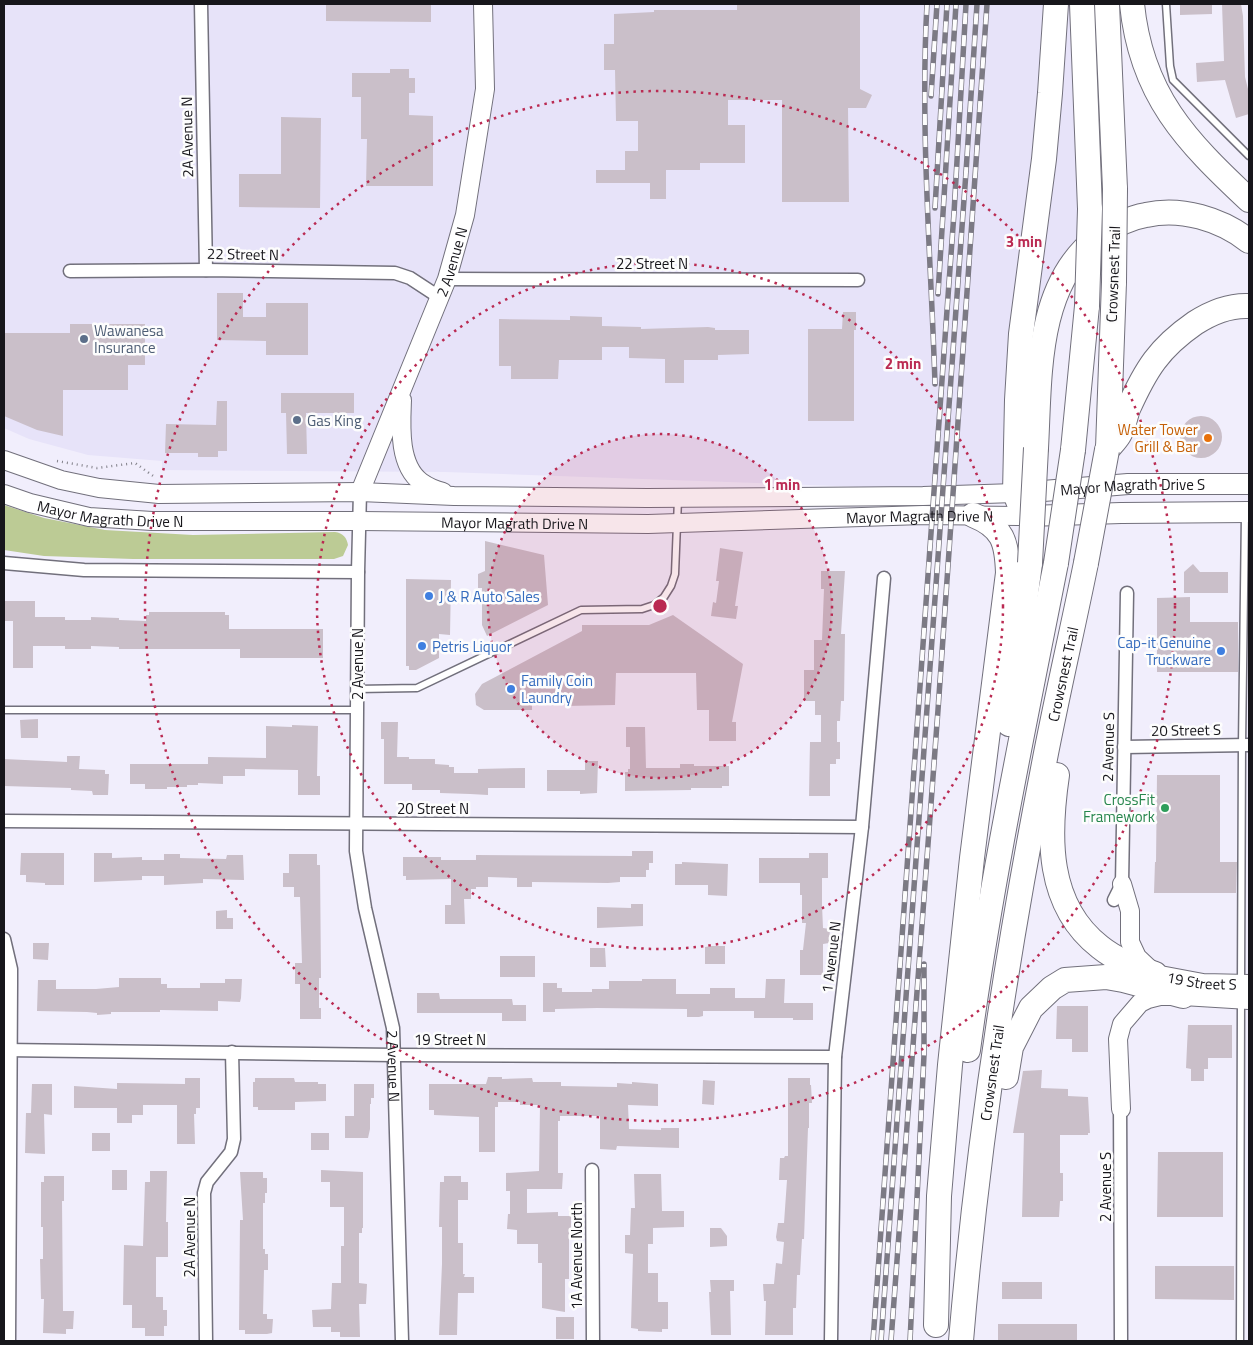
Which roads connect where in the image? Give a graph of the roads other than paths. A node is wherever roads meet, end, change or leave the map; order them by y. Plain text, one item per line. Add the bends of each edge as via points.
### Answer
1 (201, 4) edge
2 (483, 4) edge
3 (1056, 4) edge
4 (1082, 4) edge
5 (1107, 4) edge
6 (1132, 4) edge
7 (1166, 4) edge
8 (1249, 156) edge
9 (1249, 200) edge
10 (1249, 241) edge
11 (206, 270) junction
12 (70, 271) dead end
13 (447, 278) junction
14 (858, 280) dead end
15 (439, 297) junction
16 (1249, 306) edge
17 (403, 387) junction
18 (1108, 450) junction
19 (4, 460) edge
20 (1249, 484) edge
21 (360, 492) junction
22 (4, 494) edge
23 (1015, 494) junction
24 (454, 496) junction
25 (678, 497) junction
26 (1247, 512) edge
27 (973, 515) junction
28 (1028, 516) junction
29 (360, 521) junction
30 (677, 523) junction
31 (4, 563) edge
32 (358, 572) junction
33 (1084, 573) junction
34 (884, 578) dead end
35 (1127, 593) dead end
36 (357, 689) junction
37 (4, 710) edge
38 (357, 710) junction
39 (1246, 745) edge
40 (1124, 747) junction
41 (4, 822) edge
42 (355, 824) junction
43 (862, 827) junction
44 (1122, 884) junction
45 (1114, 900) dead end
46 (4, 939) edge
47 (1155, 974) junction
48 (976, 988) junction
49 (1245, 992) edge
50 (1183, 996) junction
51 (1110, 1033) dead end
52 (7, 1050) edge
53 (232, 1052) junction
54 (394, 1055) junction
55 (836, 1057) junction
56 (1121, 1109) junction
57 (7, 1162) edge
58 (592, 1170) dead end
59 (936, 1333) edge
60 (962, 1337) edge
61 (9, 1341) edge
62 (206, 1341) edge
63 (402, 1341) edge
64 (593, 1341) edge
65 (831, 1341) edge
66 (1121, 1341) edge
67 (1240, 1341) edge

1 - 11 street, 2A Avenue N
2 - 13 main road, 2 Avenue N via 485,89 465,215
3 - 23 highway via 1045,150 1021,334
4 - 48 highway, Crowsnest Trail, bridge via 1090,209 1087,306 1073,450 1056,563
5 - 18 highway, Crowsnest Trail, bridge via 1115,189
6 - 9 highway via 1144,62 1156,92 1190,142
7 - 8 lane via 1173,80
10 - 48 highway, bridge via 1238,232 1186,213 1160,212 1132,217 1087,246 1073,262 1050,311 1040,371 1030,562 993,834
11 - 12 street, 22 Street N
11 - 15 street, 22 Street N via 395,273 410,278
13 - 14 street, 22 Street N
13 - 15 main road, 2 Avenue N
15 - 17 main road, 2 Avenue N
16 - 18 highway via 1220,309 1202,318 1164,348 1150,367 1127,412 1120,434
17 - 21 main road, 2 Avenue N
17 - 24 main road via 401,424 405,458 420,482
18 - 33 highway, Crowsnest Trail, bridge
19 - 21 main road, Mayor Magrath Drive N via 62,480 99,488 151,493
20 - 23 main road, Mayor Magrath Drive S via 1128,484
21 - 24 main road, Mayor Magrath Drive N
21 - 29 street, 2 Avenue N
22 - 29 main road, Mayor Magrath Drive N via 60,511 121,520
23 - 25 main road, Mayor Magrath Drive N
23 - 28 highway
24 - 25 main road, Mayor Magrath Drive N
25 - 30 lane
26 - 28 main road, Mayor Magrath Drive S
26 - 39 lane
27 - 28 main road, Mayor Magrath Drive N
27 - 30 main road, Mayor Magrath Drive N
27 - 59 highway via 991,524 999,533 1006,549 1008,573 950,1065 939,1196
29 - 30 main road, Mayor Magrath Drive N
29 - 32 street, 2 Avenue N
30 - 36 lane via 675,574 664,597 654,605 642,609 581,610 416,688
31 - 32 street via 93,570
32 - 36 street, 2 Avenue N
33 - 47 highway via 1052,811 1056,874 1066,906 1088,937 1115,956
33 - 60 highway, Crowsnest Trail via 1012,935 977,1193
34 - 43 street, 1 Avenue N
35 - 40 street, 2 Avenue S
36 - 38 street, 2 Avenue N
37 - 38 lane
38 - 42 street, 2 Avenue N
39 - 40 street, 20 Street S
39 - 49 lane
40 - 44 street, 2 Avenue S
41 - 42 street, 20 Street N
42 - 43 street, 20 Street N
42 - 54 street, 2 Avenue N via 361,885 393,1028
43 - 55 street, 1 Avenue N
44 - 45 street, 2 Avenue S
44 - 47 main road via 1130,912 1130,942 1137,957
46 - 52 street via 11,969
47 - 49 main road, 19 Street S
48 - 59 highway, Crowsnest Trail
49 - 50 main road, 19 Street S
49 - 67 lane
50 - 56 main road, 19 Street S via 1148,999 1140,1003 1122,1024 1118,1038
50 - 60 highway via 1106,977 1080,978 1066,980 1052,988 1031,1008 1011,1047
51 - 56 street, 2 Avenue S
52 - 53 street, 19 Street N
52 - 57 street
53 - 54 street, 19 Street N
53 - 62 street, 2A Avenue N via 234,1138 231,1152 207,1182 204,1192
54 - 55 street, 19 Street N
54 - 63 street, 2 Avenue N
55 - 65 street, 1 Avenue N
56 - 66 street, 2 Avenue S
57 - 61 street
58 - 64 street, 1A Avenue North

